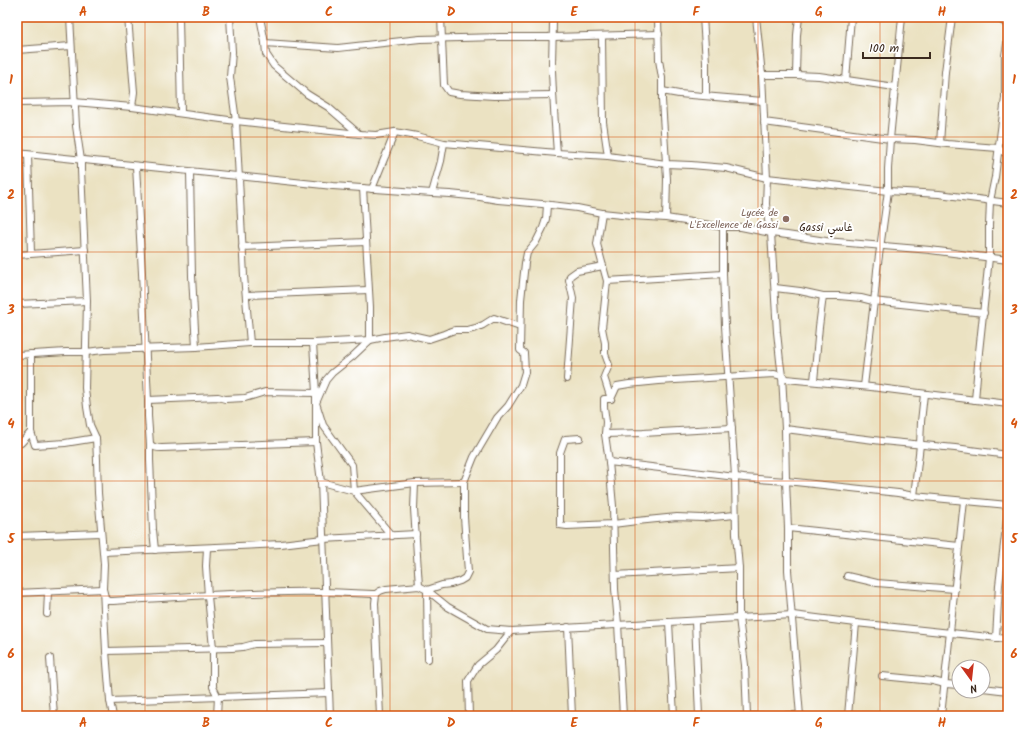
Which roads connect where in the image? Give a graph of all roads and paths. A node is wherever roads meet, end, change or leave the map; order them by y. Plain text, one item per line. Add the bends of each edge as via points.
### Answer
1 (70, 17) edge
2 (128, 17) edge
3 (179, 17) edge
4 (230, 17) edge
5 (260, 17) edge
6 (441, 17) edge
7 (553, 17) edge
8 (658, 17) edge
9 (703, 17) edge
10 (756, 17) edge
11 (799, 17) edge
12 (851, 17) edge
13 (902, 17) edge
14 (952, 17) edge
15 (997, 17) edge
16 (1008, 25) edge
17 (659, 34) junction
18 (602, 36) junction
19 (553, 37) junction
20 (1008, 37) edge
21 (442, 39) junction
22 (264, 43) junction
23 (71, 46) junction
24 (17, 50) edge
25 (762, 75) junction
26 (796, 75) junction
27 (1006, 78) edge
28 (846, 80) junction
29 (895, 87) junction
30 (662, 91) junction
31 (553, 95) junction
32 (706, 96) junction
33 (763, 101) junction
34 (17, 102) edge
35 (74, 102) junction
36 (132, 107) junction
37 (181, 113) junction
38 (236, 121) junction
39 (764, 122) junction
40 (394, 132) junction
41 (359, 134) junction
42 (890, 139) junction
43 (444, 143) junction
44 (940, 143) junction
45 (998, 148) junction
46 (17, 153) edge
47 (28, 154) junction
48 (557, 154) junction
49 (608, 156) junction
50 (1008, 156) edge
51 (81, 160) junction
52 (666, 164) junction
53 (136, 166) junction
54 (190, 172) junction
55 (239, 177) junction
56 (767, 178) junction
57 (363, 188) junction
58 (372, 189) junction
59 (888, 191) junction
60 (432, 193) junction
61 (990, 201) junction
62 (1008, 203) edge
63 (547, 205) junction
64 (602, 213) junction
65 (666, 218) junction
66 (723, 227) junction
67 (771, 233) junction
68 (366, 242) junction
69 (880, 246) junction
70 (242, 247) junction
71 (84, 250) junction
72 (32, 253) junction
73 (17, 255) edge
74 (989, 258) junction
75 (1008, 260) edge
76 (603, 266) junction
77 (723, 274) junction
78 (607, 281) junction
79 (775, 288) junction
80 (368, 290) junction
81 (246, 295) junction
82 (823, 296) junction
83 (87, 301) junction
84 (873, 301) junction
85 (17, 304) edge
86 (984, 313) junction
87 (520, 327) junction
88 (370, 340) junction
89 (250, 343) junction
90 (314, 343) junction
91 (196, 347) junction
92 (145, 349) junction
93 (86, 352) junction
94 (31, 354) junction
95 (17, 355) edge
96 (782, 376) junction
97 (729, 377) junction
98 (567, 379) dead end
99 (814, 381) junction
100 (864, 386) junction
101 (316, 393) junction
102 (924, 394) junction
103 (611, 399) junction
104 (148, 400) junction
105 (975, 400) junction
106 (316, 403) junction
107 (1008, 404) edge
108 (732, 428) junction
109 (785, 429) junction
110 (32, 432) junction
111 (605, 434) junction
112 (96, 438) junction
113 (580, 438) dead end
114 (316, 442) junction
115 (17, 444) edge
116 (150, 444) junction
117 (920, 445) junction
118 (1008, 455) edge
119 (609, 462) junction
120 (735, 476) junction
121 (786, 481) junction
122 (320, 482) junction
123 (464, 482) junction
124 (415, 483) junction
125 (354, 491) junction
126 (914, 496) junction
127 (964, 501) junction
128 (1008, 505) edge
129 (1008, 511) edge
130 (735, 515) junction
131 (613, 524) junction
132 (788, 528) junction
133 (101, 533) junction
134 (416, 534) junction
135 (17, 536) edge
136 (392, 536) junction
137 (323, 539) junction
138 (959, 546) junction
139 (207, 548) junction
140 (155, 550) junction
141 (103, 552) junction
142 (739, 568) junction
143 (615, 575) junction
144 (847, 576) dead end
145 (419, 586) junction
146 (103, 589) junction
147 (955, 589) junction
148 (427, 590) junction
149 (48, 592) junction
150 (325, 592) junction
151 (17, 593) edge
152 (376, 594) junction
153 (208, 596) junction
154 (47, 614) dead end
155 (793, 615) junction
156 (739, 618) junction
157 (695, 621) junction
158 (669, 622) junction
159 (856, 623) junction
160 (618, 624) junction
161 (568, 627) junction
162 (511, 631) junction
163 (950, 633) junction
164 (996, 638) junction
165 (1008, 639) edge
166 (327, 643) junction
167 (213, 648) junction
168 (106, 651) junction
169 (50, 658) dead end
170 (428, 659) dead end
171 (882, 676) dead end
172 (945, 684) junction
173 (951, 684) edge
174 (991, 689) edge
175 (1008, 690) edge
176 (329, 693) junction
177 (218, 697) junction
178 (110, 701) junction
179 (800, 715) edge
180 (54, 716) edge
181 (113, 716) edge
182 (217, 716) edge
183 (330, 716) edge
184 (380, 716) edge
185 (469, 716) edge
186 (572, 716) edge
187 (624, 716) edge
188 (674, 716) edge
189 (699, 716) edge
190 (747, 716) edge
191 (752, 716) edge
192 (848, 716) edge
193 (942, 716) edge

1 - 23 street
2 - 36 street via 134,92
3 - 37 street
4 - 38 street via 230,77
5 - 22 street
6 - 21 street
7 - 19 street
8 - 17 street
9 - 32 street
10 - 25 street
11 - 26 street
12 - 28 street
13 - 29 street
14 - 44 street
15 - 16 street
17 - 18 street
17 - 30 street
18 - 19 street
18 - 49 street via 603,122
19 - 21 street
19 - 31 street
20 - 27 street
21 - 22 street via 338,48
21 - 31 street via 444,85 450,92 494,96
22 - 41 street via 266,54 274,66
23 - 24 street
23 - 35 street
25 - 26 street
25 - 33 street
26 - 28 street
27 - 45 street
28 - 29 street
29 - 42 street
30 - 32 street
30 - 52 street
31 - 48 street
32 - 33 street
33 - 39 street
34 - 35 street
35 - 36 street
35 - 51 street
36 - 37 street
37 - 38 street
38 - 41 street
38 - 55 street
39 - 42 street
39 - 56 street
40 - 41 street
40 - 43 street
40 - 58 street
42 - 44 street
42 - 59 street
43 - 48 street
43 - 60 street
44 - 45 street
45 - 50 street
45 - 61 street
46 - 47 street
47 - 51 street
47 - 72 street
48 - 49 street
49 - 52 street
51 - 53 street
51 - 71 street
52 - 56 street via 726,168
52 - 65 street
53 - 54 street
53 - 92 street
54 - 55 street
54 - 91 street
55 - 57 street
55 - 70 street
56 - 59 street
56 - 67 street via 766,204
57 - 58 street
57 - 68 street
58 - 60 street
59 - 61 street
59 - 69 street
60 - 63 street
61 - 62 street
61 - 74 street
63 - 64 street
63 - 87 street via 543,228 524,262
64 - 65 street
64 - 76 street via 597,244
65 - 66 street
66 - 67 street via 741,227
66 - 77 street
67 - 69 street
67 - 79 street
68 - 70 street
68 - 80 street
69 - 74 street
69 - 84 street
70 - 81 street
71 - 72 street
71 - 83 street
72 - 73 street
74 - 75 street
74 - 86 street
76 - 78 street
76 - 98 street via 577,271 570,276 573,298
77 - 78 street
77 - 97 street
78 - 103 street via 602,328 609,365 604,377
79 - 82 street
79 - 96 street
80 - 81 street
80 - 88 street
81 - 89 street
82 - 84 street
82 - 99 street
83 - 85 street
83 - 93 street
84 - 86 street
84 - 100 street
86 - 105 street
87 - 88 street via 494,318 476,328 455,330 429,339 407,334
87 - 123 street via 520,350 524,352 525,364 521,385 497,418 474,457
88 - 90 street
88 - 106 street via 332,372
89 - 90 street
89 - 91 street
90 - 101 street
91 - 92 street
92 - 93 street
92 - 104 street
93 - 94 street
93 - 112 street via 87,407 90,425
94 - 95 street
94 - 110 street
96 - 97 street via 774,374
96 - 99 street via 786,379
96 - 109 street
97 - 103 street via 617,386
97 - 108 street
99 - 100 street
100 - 102 street
101 - 104 street via 266,392 235,399 218,397
101 - 106 street
102 - 105 street
102 - 117 street
103 - 111 street via 604,400
104 - 116 street
105 - 107 street
106 - 114 street
106 - 125 street via 323,425 352,465
108 - 111 street
108 - 120 street
109 - 117 street
109 - 121 street
110 - 112 street via 35,445
110 - 115 street via 22,443
111 - 119 street
112 - 133 street
113 - 131 street via 565,439 560,453 560,525
114 - 116 street via 162,448
114 - 122 street
116 - 140 street
117 - 118 street
117 - 126 street
119 - 120 street
119 - 131 street
120 - 121 street
120 - 130 street
121 - 126 street
121 - 132 street
122 - 125 street
122 - 137 street
123 - 124 street
123 - 148 street via 468,572 460,581
124 - 125 street
124 - 134 street
125 - 136 street
126 - 127 street
127 - 128 street
127 - 138 street
129 - 164 street via 999,584
130 - 131 street
130 - 142 street
131 - 143 street
132 - 138 street
132 - 155 street via 788,570
133 - 135 street
133 - 141 street
134 - 136 street
134 - 145 street
136 - 137 street
137 - 139 street
137 - 150 street
138 - 147 street
139 - 140 street
139 - 153 street
140 - 141 street
141 - 146 street
142 - 143 street
142 - 156 street
143 - 160 street
144 - 147 street via 877,583
145 - 148 street
145 - 152 street via 386,589
146 - 149 street
146 - 153 street via 107,601
146 - 168 street
147 - 163 street
148 - 162 street via 448,607 487,629
148 - 170 street
149 - 151 street
149 - 154 street
150 - 152 street
150 - 153 street via 289,591
150 - 166 street
152 - 184 street
153 - 167 street
155 - 156 street
155 - 159 street
155 - 179 street
156 - 157 street
156 - 190 street via 745,666
157 - 158 street
157 - 189 street
158 - 160 street
158 - 188 street
159 - 163 street
159 - 192 street
160 - 161 street
160 - 187 street
161 - 162 street
161 - 186 street
162 - 185 street via 496,650 478,665 468,681
163 - 164 street
163 - 172 street
164 - 165 street
166 - 167 street via 254,644
166 - 176 street
167 - 168 street
167 - 177 street via 213,687
168 - 178 street
169 - 180 street
171 - 172 street
172 - 173 street
172 - 193 street
174 - 175 street
176 - 177 street
176 - 183 street
177 - 178 street
177 - 182 street
178 - 181 street
179 - 191 street

